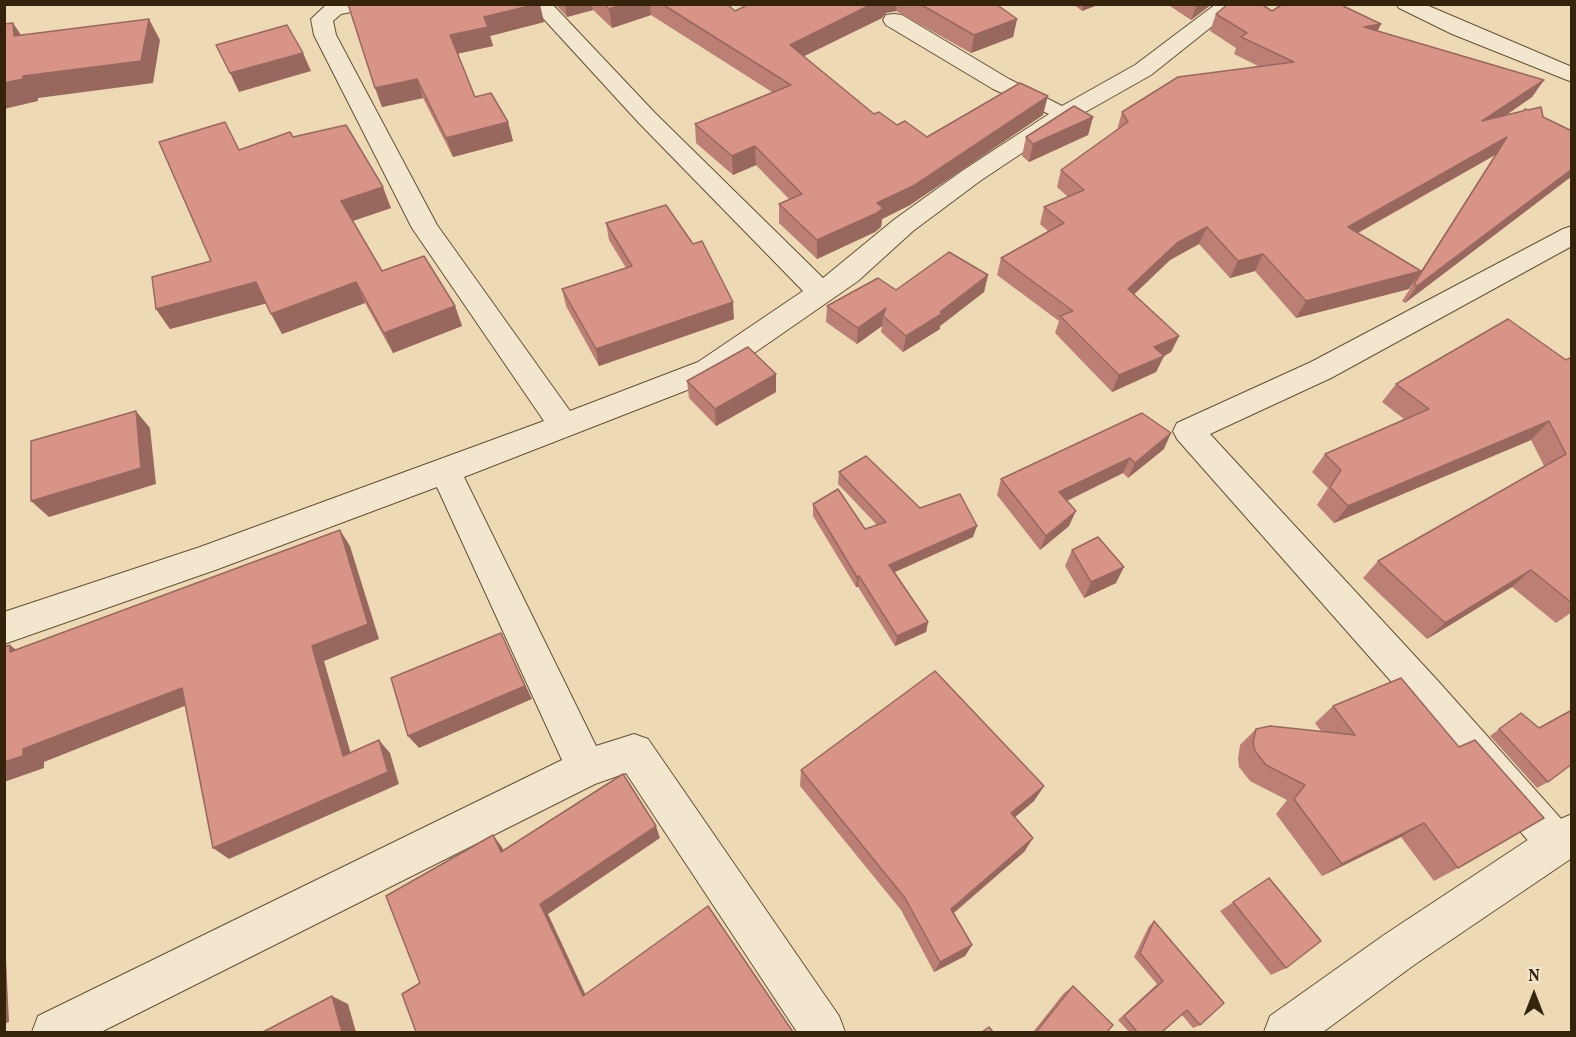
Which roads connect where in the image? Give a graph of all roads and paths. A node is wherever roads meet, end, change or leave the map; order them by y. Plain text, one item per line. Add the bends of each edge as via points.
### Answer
1 (364, 4) edge
2 (540, 4) edge
3 (1230, 4) edge
4 (1406, 4) edge
5 (894, 20) dead end
6 (1572, 75) edge
7 (1065, 114) junction
8 (1572, 236) edge
9 (821, 293) junction
10 (564, 426) junction
11 (445, 471) junction
12 (4, 628) edge
13 (585, 768) junction
14 (1564, 839) edge
15 (54, 1032) edge
16 (823, 1032) edge
17 (1286, 1032) edge

1 - 10 street via 334,9 322,19 325,35 425,228
2 - 9 street
3 - 7 street via 1143,70
4 - 6 street
5 - 7 street via 1001,84
7 - 9 street via 923,211
8 - 14 street via 1322,370 1188,431 1425,693
9 - 10 street via 708,370
10 - 11 street
11 - 12 street
11 - 13 street
13 - 15 street
13 - 16 street via 633,752
14 - 17 street

